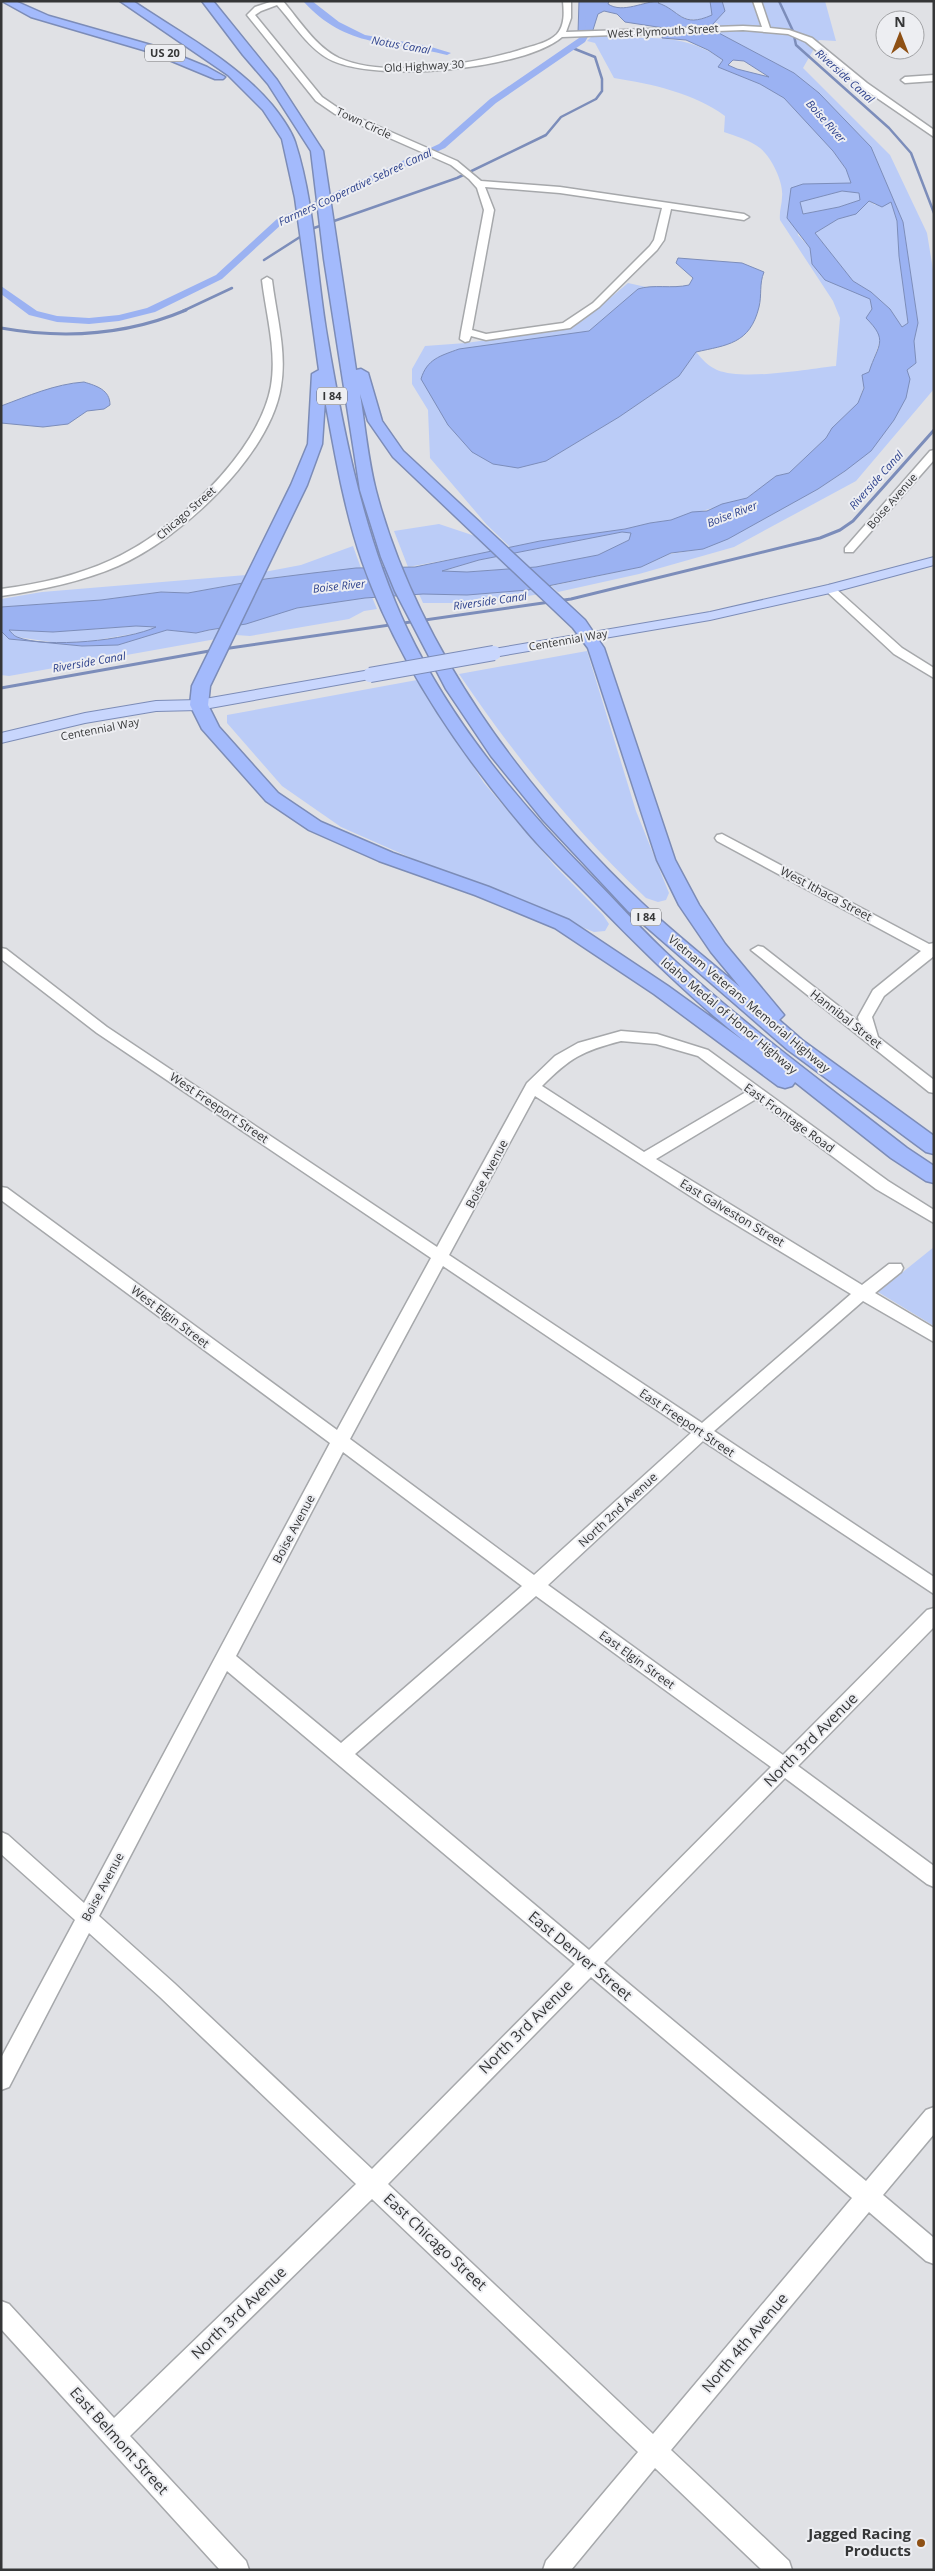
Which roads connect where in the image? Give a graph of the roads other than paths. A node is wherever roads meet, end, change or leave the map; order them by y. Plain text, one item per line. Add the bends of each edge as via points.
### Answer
1 (7, 1) edge
2 (125, 1) edge
3 (207, 1) edge
4 (567, 1) edge
5 (757, 1) edge
6 (279, 2) edge
7 (766, 28) junction
8 (560, 35) junction
9 (234, 60) dead end
10 (934, 78) edge
11 (905, 80) dead end
12 (278, 91) junction
13 (934, 134) edge
14 (291, 155) junction
15 (480, 184) junction
16 (667, 208) junction
17 (744, 217) dead end
18 (267, 280) dead end
19 (340, 306) junction
20 (320, 336) junction
21 (932, 458) edge
22 (849, 550) dead end
23 (934, 561) edge
24 (830, 589) junction
25 (1, 593) edge
26 (589, 637) junction
27 (934, 674) edge
28 (199, 705) junction
29 (1, 738) edge
30 (1, 751) edge
31 (722, 838) dead end
32 (758, 950) dead end
33 (933, 950) edge
34 (1, 952) edge
35 (637, 1038) joint
36 (872, 1040) junction
37 (795, 1045) junction
38 (532, 1087) junction
39 (934, 1088) edge
40 (755, 1093) junction
41 (934, 1147) edge
42 (899, 1153) junction
43 (644, 1159) junction
44 (934, 1176) edge
45 (1, 1192) edge
46 (934, 1218) edge
47 (441, 1258) junction
48 (895, 1268) dead end
49 (863, 1292) junction
50 (934, 1336) edge
51 (702, 1433) junction
52 (340, 1441) junction
53 (536, 1586) junction
54 (934, 1587) edge
55 (934, 1615) edge
56 (226, 1659) junction
57 (342, 1754) junction
58 (785, 1767) junction
59 (1, 1841) edge
60 (934, 1878) edge
61 (86, 1918) junction
62 (589, 1963) junction
63 (1, 2080) edge
64 (934, 2117) edge
65 (373, 2183) junction
66 (866, 2198) junction
67 (934, 2253) edge
68 (1, 2312) edge
69 (114, 2436) junction
70 (655, 2451) junction
71 (237, 2570) edge
72 (555, 2570) edge
73 (780, 2570) edge

1 - 14 highway, US 20 via 45,19 162,52 228,82 274,127
2 - 14 highway, I 84 via 250,88 288,139
3 - 12 highway
4 - 8 street via 568,21
5 - 7 street
6 - 8 street, Old Highway 30 via 324,53 350,65 372,69 428,68 487,61 522,53
6 - 15 street, Town Circle via 251,14 319,99 338,112 437,155 468,172
7 - 8 street, West Plymouth Street
7 - 13 street, West Plymouth Street via 810,40 864,85
9 - 12 highway, I 84
10 - 11 street
12 - 19 highway, I 84 via 317,151
14 - 20 highway, I 84 via 301,198
15 - 16 street via 560,190
15 - 16 street, Town Circle via 489,210 466,335 497,337 552,330 578,320 654,248
16 - 17 street
18 - 25 street, Chicago Street via 276,385 258,436 244,458 210,495 149,545 78,576
19 - 26 highway via 375,421 398,454
19 - 37 highway, Vietnam Veterans Memorial Highway / I 84 via 368,490 389,557 420,627 455,688 497,752 549,816 635,907
20 - 28 highway via 315,444 299,485 207,671
20 - 42 highway, Idaho Medal of Honor Highway / I 84 via 347,478 370,561 400,630 436,695 484,765 530,824 666,964 733,1022
21 - 22 street, Boise Avenue
23 - 24 main road, Centennial Way
24 - 26 main road, Centennial Way via 710,616
24 - 27 street via 898,650
26 - 28 main road, Centennial Way, bridge
26 - 37 highway via 596,648 666,860 718,948
28 - 29 main road, Centennial Way via 156,706 85,718
28 - 30 main road, Centennial Way via 163,717
28 - 42 highway via 211,729 272,797 315,826 386,857 562,924 660,990 840,1121
31 - 33 street, West Ithaca Street
32 - 36 street, Hannibal Street
33 - 36 street via 878,993 865,1017
34 - 47 street, West Freeport Street via 102,1030
35 - 38 street, Boise Avenue via 621,1036 583,1046 560,1059
35 - 40 street, East Frontage Road via 657,1039 703,1053
36 - 39 street, Hannibal Street
37 - 41 highway, Vietnam Veterans Memorial Highway / I 84
38 - 43 street, East Galveston Street
38 - 47 street, Boise Avenue
40 - 43 street
40 - 46 street, East Frontage Road via 882,1185
42 - 44 highway, Idaho Medal of Honor Highway / I 84
43 - 49 street, East Galveston Street
45 - 52 street, West Elgin Street
47 - 51 street, East Freeport Street
47 - 52 street, Boise Avenue
48 - 49 street, North 2nd Avenue
49 - 50 street, East Galveston Street
49 - 51 street, North 2nd Avenue
51 - 53 street, North 2nd Avenue
51 - 54 street, East Freeport Street
52 - 53 street, East Elgin Street
52 - 56 street, Boise Avenue
53 - 57 street, North 2nd Avenue
53 - 58 street, East Elgin Street
55 - 58 street, North 3rd Avenue
56 - 57 street, East Denver Street
56 - 61 street, Boise Avenue
57 - 62 street, East Denver Street
58 - 60 street, East Elgin Street
58 - 62 street, North 3rd Avenue
59 - 61 street, East Chicago Street
61 - 63 street, Boise Avenue
61 - 65 street, East Chicago Street
62 - 65 street, North 3rd Avenue
62 - 66 street, East Denver Street
64 - 66 street, North 4th Avenue
65 - 69 street, North 3rd Avenue
65 - 70 street, East Chicago Street
66 - 67 street, East Denver Street
66 - 70 street, North 4th Avenue
68 - 69 street, East Belmont Street
69 - 71 street, East Belmont Street
70 - 72 street, North 4th Avenue
70 - 73 street, East Chicago Street

